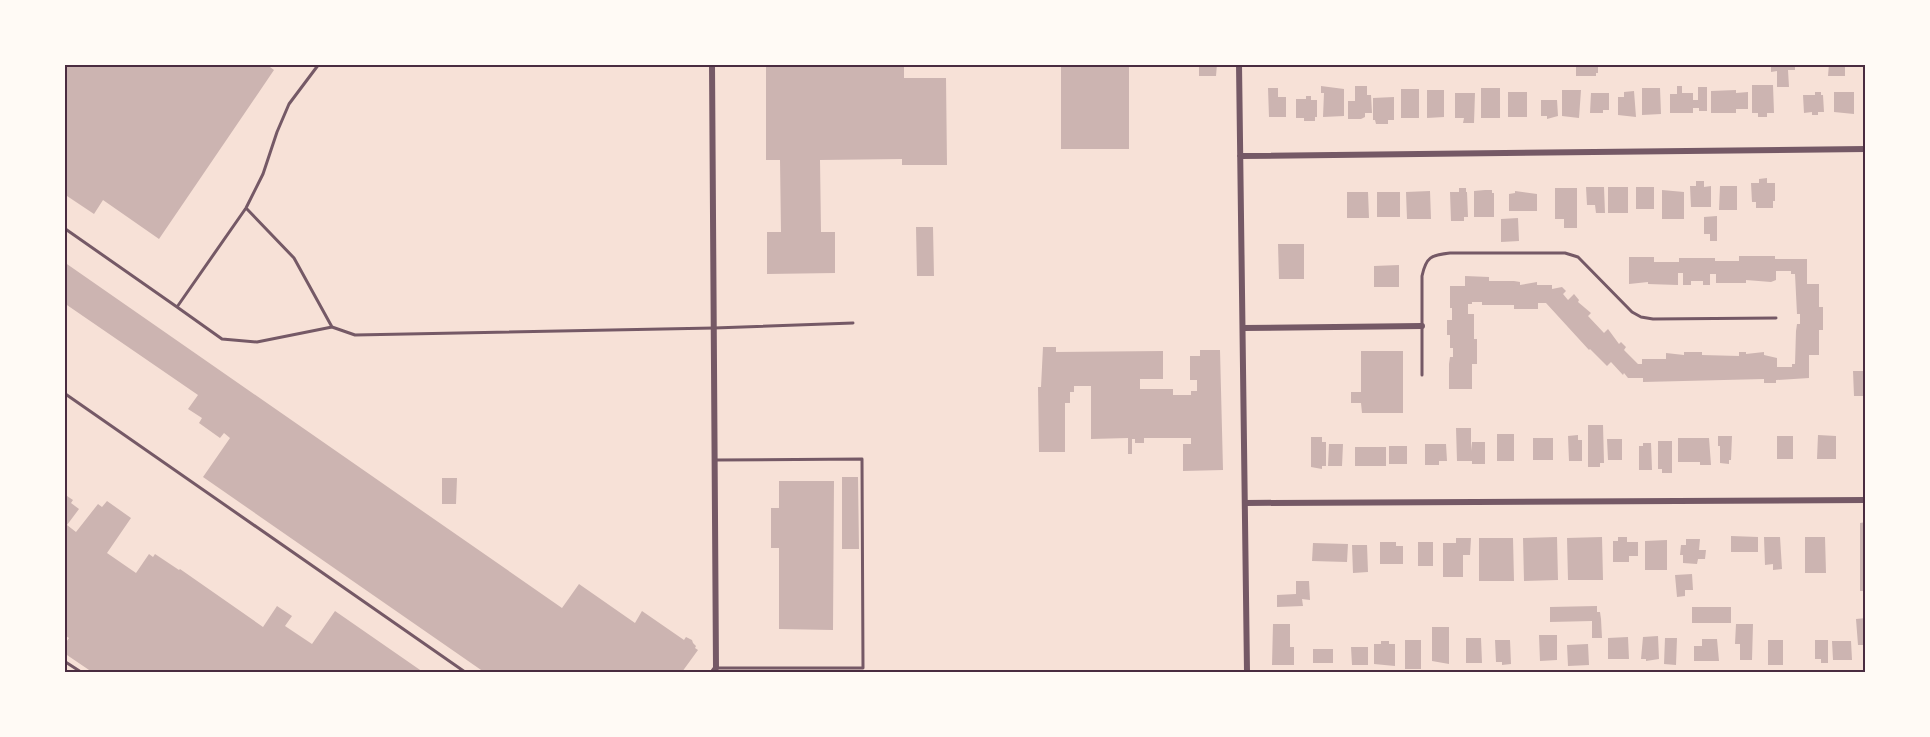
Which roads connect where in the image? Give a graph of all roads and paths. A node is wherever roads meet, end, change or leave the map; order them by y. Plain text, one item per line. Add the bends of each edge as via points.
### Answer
1 (319, 64) edge
2 (712, 64) edge
3 (1239, 64) edge
4 (1866, 149) edge
5 (1240, 156) junction
6 (246, 208) junction
7 (64, 228) edge
8 (177, 307) junction
9 (1776, 318) dead end
10 (854, 323) dead end
11 (1422, 326) junction
12 (332, 327) junction
13 (714, 328) junction
14 (1243, 328) junction
15 (1422, 375) dead end
16 (64, 393) edge
17 (715, 460) junction
18 (1866, 500) edge
19 (1245, 503) junction
20 (64, 661) edge
21 (714, 670) edge
22 (825, 670) edge
23 (81, 672) edge
24 (465, 672) edge
25 (1247, 672) edge

1 - 6 lane via 290,104
2 - 13 street
3 - 5 street
4 - 5 street
5 - 14 street
6 - 8 lane
6 - 12 lane via 294,258
7 - 8 lane
8 - 12 lane via 222,339 257,342
9 - 11 lane via 1641,318 1578,257 1553,252 1450,253 1435,255 1425,263
10 - 13 lane
11 - 14 street
11 - 15 lane
12 - 13 lane via 355,334
13 - 17 street
14 - 19 street
16 - 24 lane
17 - 21 street
17 - 22 lane via 862,459 862,668
18 - 19 street
19 - 25 street
20 - 23 lane
21 - 22 lane

